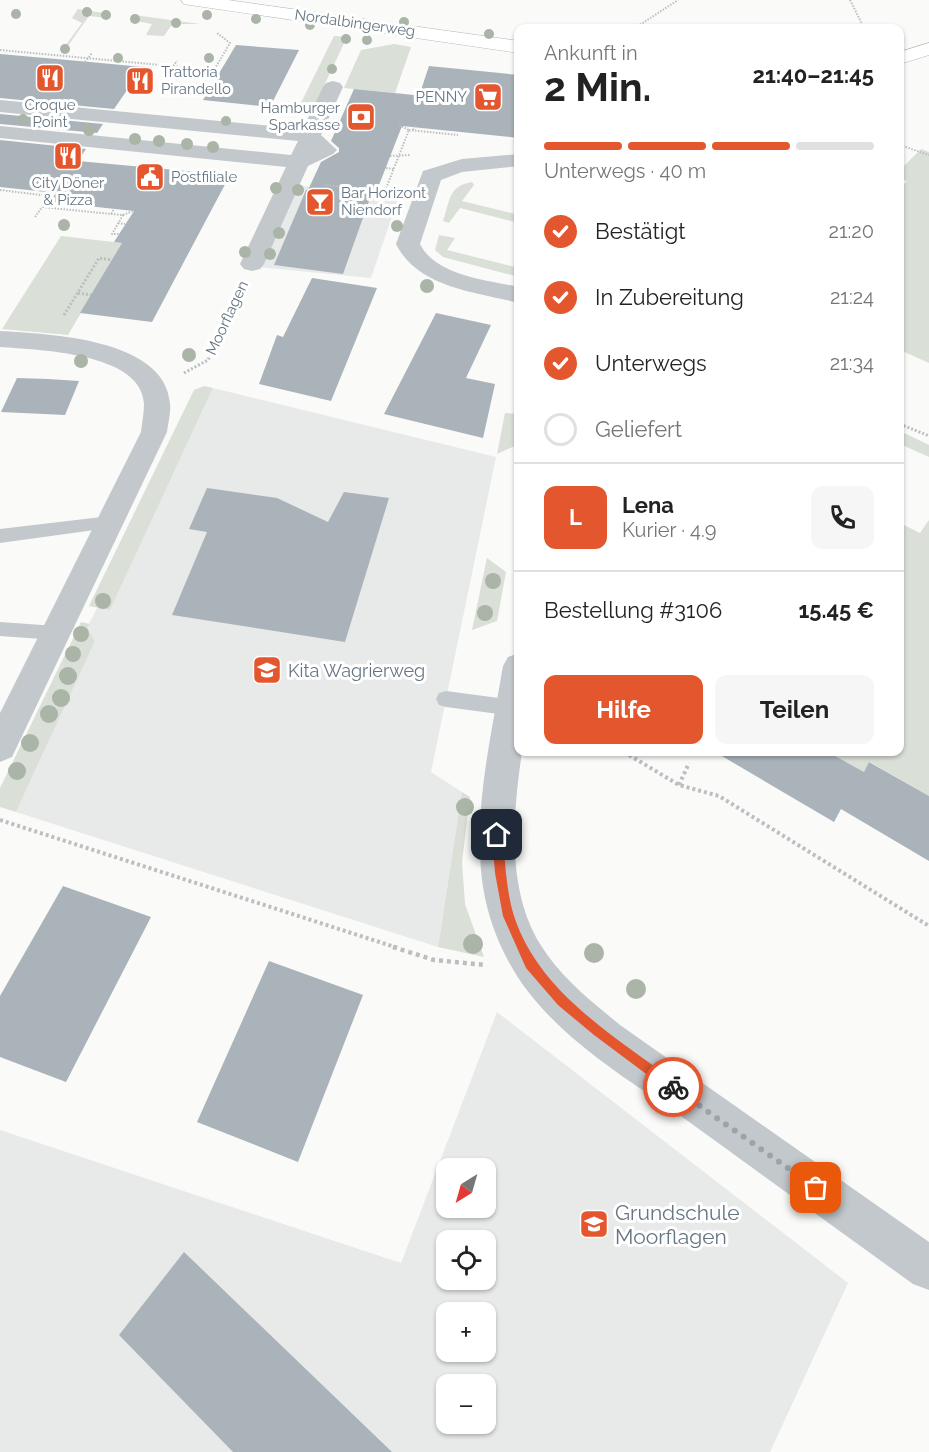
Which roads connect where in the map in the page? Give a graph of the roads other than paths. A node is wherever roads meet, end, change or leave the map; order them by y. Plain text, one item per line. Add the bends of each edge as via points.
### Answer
1 (190, 0) edge
2 (514, 47) edge
3 (929, 49) edge
4 (904, 57) edge
5 (333, 87) dead end
6 (0, 106) edge
7 (0, 132) edge
8 (310, 136) junction
9 (514, 161) edge
10 (298, 162) junction
11 (252, 264) road end
12 (514, 294) edge
13 (0, 339) edge
14 (110, 522) junction
15 (0, 536) edge
16 (0, 629) edge
17 (56, 633) junction
18 (446, 699) dead end
19 (514, 701) edge
20 (513, 708) junction
21 (0, 747) edge
22 (929, 1268) edge

1 - 2 street, Nordalbingerweg
3 - 4 street
5 - 8 street, Moorflagen
6 - 8 street
7 - 10 street
8 - 10 street, Moorflagen
9 - 12 street via 441,171 431,176 408,238 413,256 432,270
10 - 11 street, Moorflagen
13 - 14 street via 96,349 128,364 153,388 158,404 154,432
14 - 15 lane
14 - 17 street
16 - 17 lane
17 - 21 street
18 - 20 lane
19 - 20 street
20 - 22 street via 497,835 509,916 530,964 562,1001 598,1031

